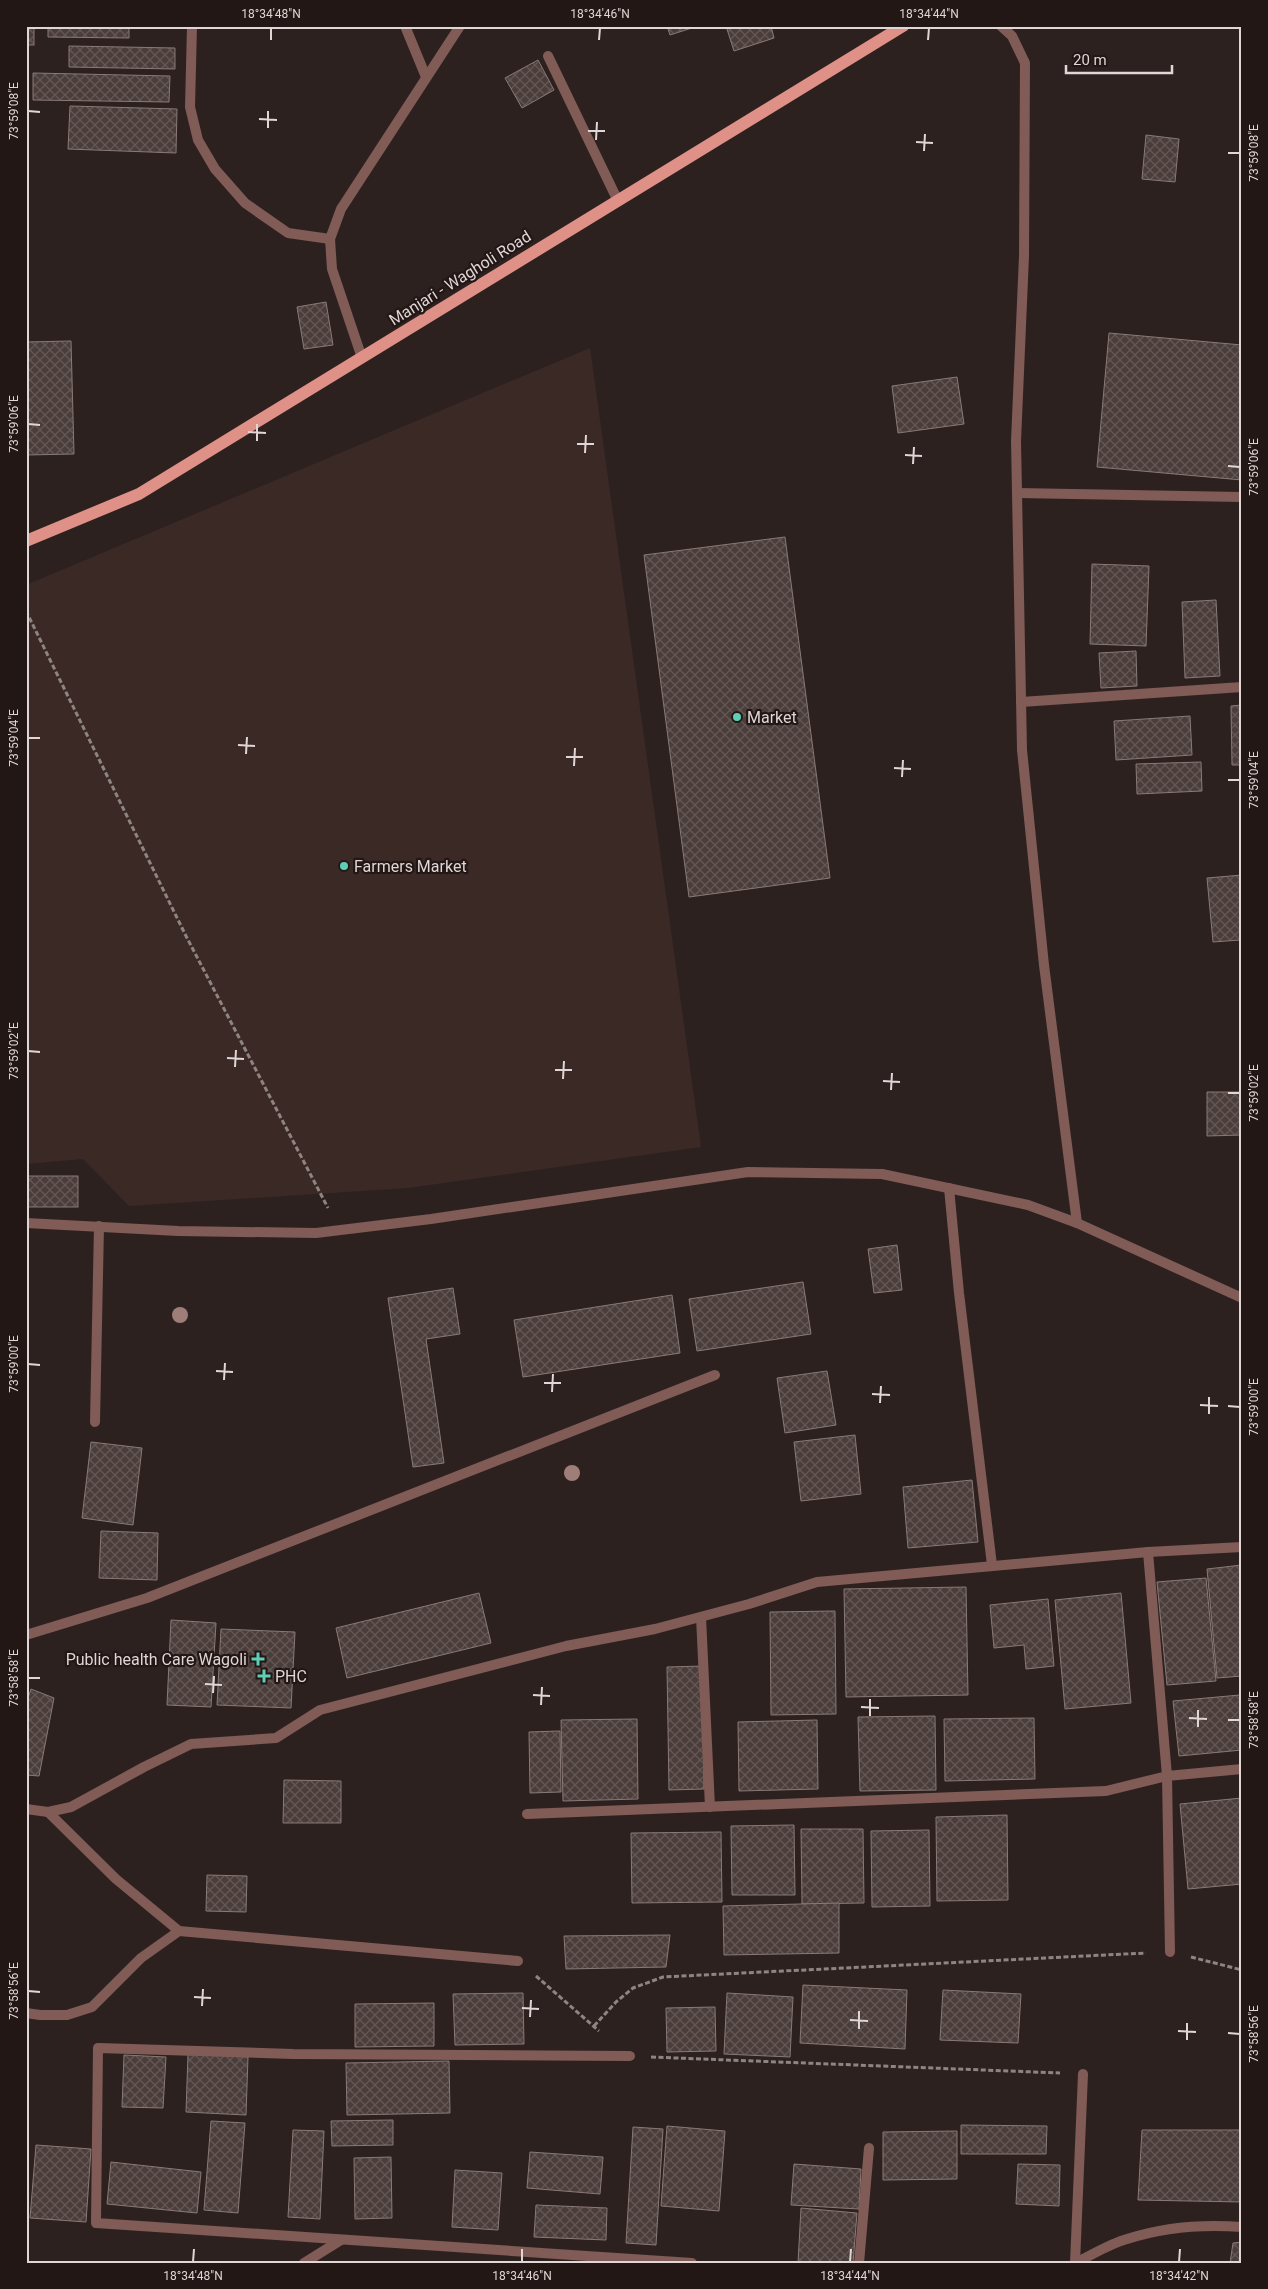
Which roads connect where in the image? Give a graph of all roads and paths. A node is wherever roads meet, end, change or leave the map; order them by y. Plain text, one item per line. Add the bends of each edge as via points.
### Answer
1 (192, 26) edge
2 (405, 26) edge
3 (460, 26) edge
4 (903, 26) edge
5 (1001, 26) edge
6 (548, 56) dead end
7 (426, 77) junction
8 (618, 201) junction
9 (330, 239) junction
10 (362, 358) junction
11 (1017, 493) junction
12 (1242, 497) edge
13 (26, 541) edge
14 (26, 611) edge
15 (1242, 687) edge
16 (1021, 702) junction
17 (949, 1188) junction
18 (1077, 1222) junction
19 (26, 1223) edge
20 (99, 1226) junction
21 (339, 1231) junction
22 (1242, 1298) edge
23 (715, 1375) dead end
24 (95, 1422) dead end
25 (1242, 1547) edge
26 (1148, 1552) junction
27 (992, 1565) junction
28 (701, 1617) junction
29 (26, 1636) edge
30 (1242, 1769) edge
31 (1167, 1776) junction
32 (710, 1807) junction
33 (26, 1809) edge
34 (48, 1812) junction
35 (527, 1814) dead end
36 (179, 1931) junction
37 (1170, 1952) junction
38 (518, 1961) joint
39 (1242, 1970) edge
40 (26, 2013) edge
41 (594, 2026) junction
42 (630, 2056) junction
43 (1083, 2074) joint
44 (869, 2148) dead end
45 (1242, 2227) edge
46 (341, 2240) junction
47 (637, 2261) edge
48 (304, 2263) edge
49 (692, 2263) edge
50 (859, 2263) edge
51 (1075, 2263) edge

1 - 9 street via 190,108 198,140 215,169 244,203 288,233
2 - 7 street
3 - 7 street
4 - 8 main road, Manjari - Wagholi Road
5 - 11 street via 1012,36 1025,63 1024,256 1016,441
6 - 8 street
7 - 9 street via 341,209
8 - 10 main road, Manjari - Wagholi Road
9 - 10 street via 332,269
10 - 13 main road, Manjari - Wagholi Road via 139,494
11 - 12 street
11 - 16 street
14 - 21 path via 186,936
15 - 16 street
16 - 18 street via 1022,750 1044,965
17 - 18 street via 1028,1205
17 - 21 street via 882,1174 748,1172
17 - 27 street
18 - 22 street
19 - 20 street
20 - 21 street via 188,1231
20 - 24 street
23 - 29 street via 147,1598
25 - 26 street
26 - 27 street
26 - 31 street
27 - 28 street via 817,1582
28 - 32 street
28 - 34 street via 566,1646 320,1710 276,1738 191,1744 71,1807
30 - 31 street
31 - 32 street via 1106,1791
31 - 37 street
32 - 35 street
33 - 34 street
34 - 36 street via 116,1879
36 - 38 street
36 - 40 street via 141,1958 92,2007 67,2015
37 - 39 path
37 - 41 path via 663,1977 634,1988
38 - 41 path
41 - 42 path
42 - 43 path
42 - 46 street via 293,2054 98,2048 96,2223
43 - 51 street
44 - 50 street
45 - 51 street via 1167,2228 1126,2239
46 - 47 street
46 - 48 street
47 - 49 street

